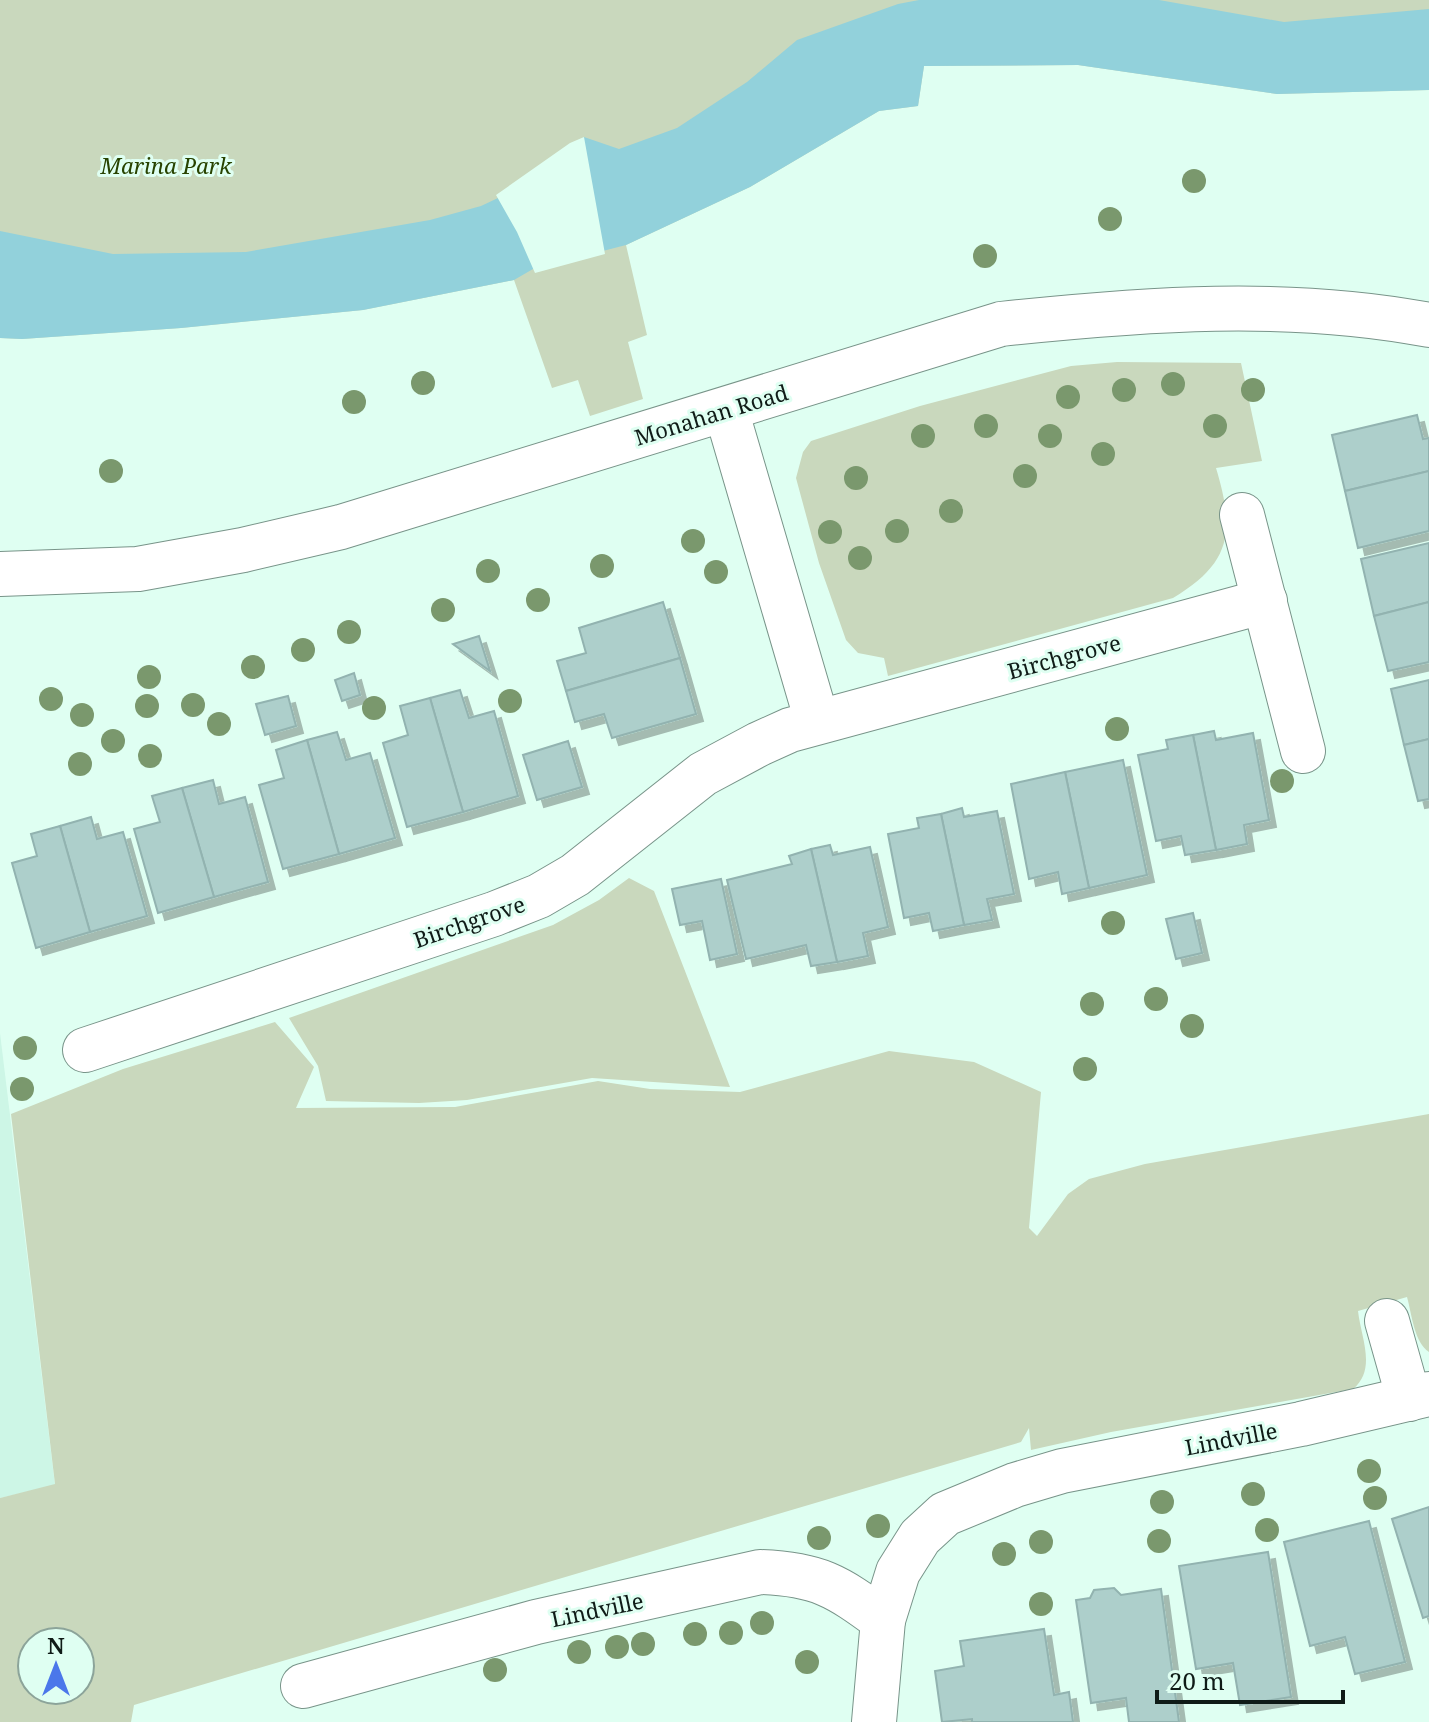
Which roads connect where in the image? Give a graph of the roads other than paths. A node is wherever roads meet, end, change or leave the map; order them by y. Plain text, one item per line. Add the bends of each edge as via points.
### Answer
1 (1429, 325) edge
2 (726, 410) junction
3 (1242, 515) dead end
4 (0, 574) edge
5 (1265, 601) junction
6 (817, 721) junction
7 (1303, 751) dead end
8 (85, 1050) dead end
9 (1387, 1321) dead end
10 (1419, 1397) edge
11 (883, 1620) junction
12 (303, 1686) dead end
13 (874, 1722) edge

1 - 2 street, Monahan Road via 1214,307 1001,324
2 - 4 street, Monahan Road via 341,527 243,550 138,569
2 - 6 street
3 - 5 street
5 - 6 street, Birchgrove
5 - 7 street
6 - 8 street, Birchgrove via 770,738 703,774 575,875 539,896
9 - 10 street, Lindville
10 - 11 street, Lindville via 1062,1471 945,1514 904,1559
11 - 12 street, Lindville via 841,1589 794,1573 760,1572 536,1622
11 - 13 street, Lindville

